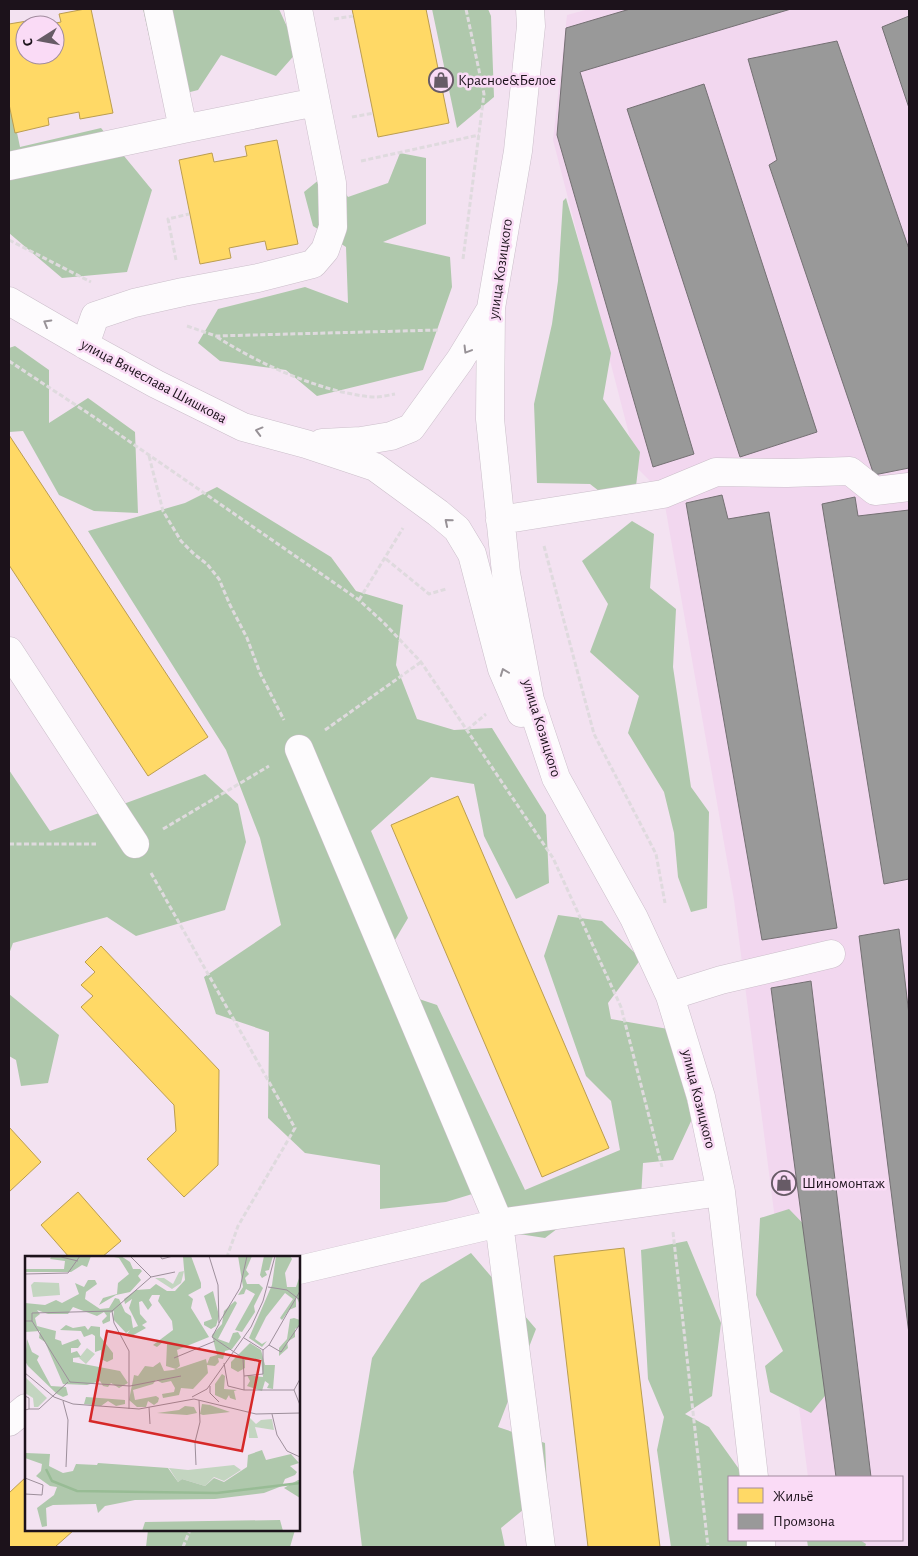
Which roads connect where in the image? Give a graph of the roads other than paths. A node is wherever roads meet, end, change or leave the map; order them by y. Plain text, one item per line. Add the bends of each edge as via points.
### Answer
1 (158, 9) edge
2 (298, 9) edge
3 (530, 9) edge
4 (316, 102) junction
5 (183, 129) junction
6 (9, 166) edge
7 (9, 301) edge
8 (492, 308) junction
9 (85, 345) junction
10 (306, 444) junction
11 (909, 487) edge
12 (500, 520) junction
13 (9, 651) edge
14 (299, 749) road end
15 (556, 778) junction
16 (135, 844) road end
17 (831, 954) dead end
18 (670, 996) junction
19 (721, 1192) junction
20 (499, 1223) junction
21 (300, 1270) edge
22 (25, 1409) edge
23 (9, 1422) edge
24 (754, 1476) edge
25 (541, 1547) edge

1 - 5 street
2 - 4 street
3 - 8 street, улица Козицкого via 518,151
4 - 5 street
4 - 9 street via 332,183 332,227 324,250 313,264 183,292 94,316
5 - 6 street
9 -> 7 street, улица Вячеслава Шишкова
8 -> 10 street via 460,360 411,428 391,436 361,441
8 - 12 street, улица Козицкого via 490,419
10 -> 9 street, улица Вячеслава Шишкова via 242,427
15 -> 10 street via 532,737 502,669 472,554 457,530 375,467
11 - 12 street via 875,491 850,471 716,472 663,494
12 - 15 street, улица Козицкого via 506,574 530,700
13 - 16 street
14 - 20 street
15 - 18 street, улица Козицкого via 634,918
17 - 18 street via 721,980
18 - 19 street, улица Козицкого via 701,1097
19 - 20 street
19 - 24 street, улица Козицкого
20 - 21 street
20 - 25 street
22 - 23 street

